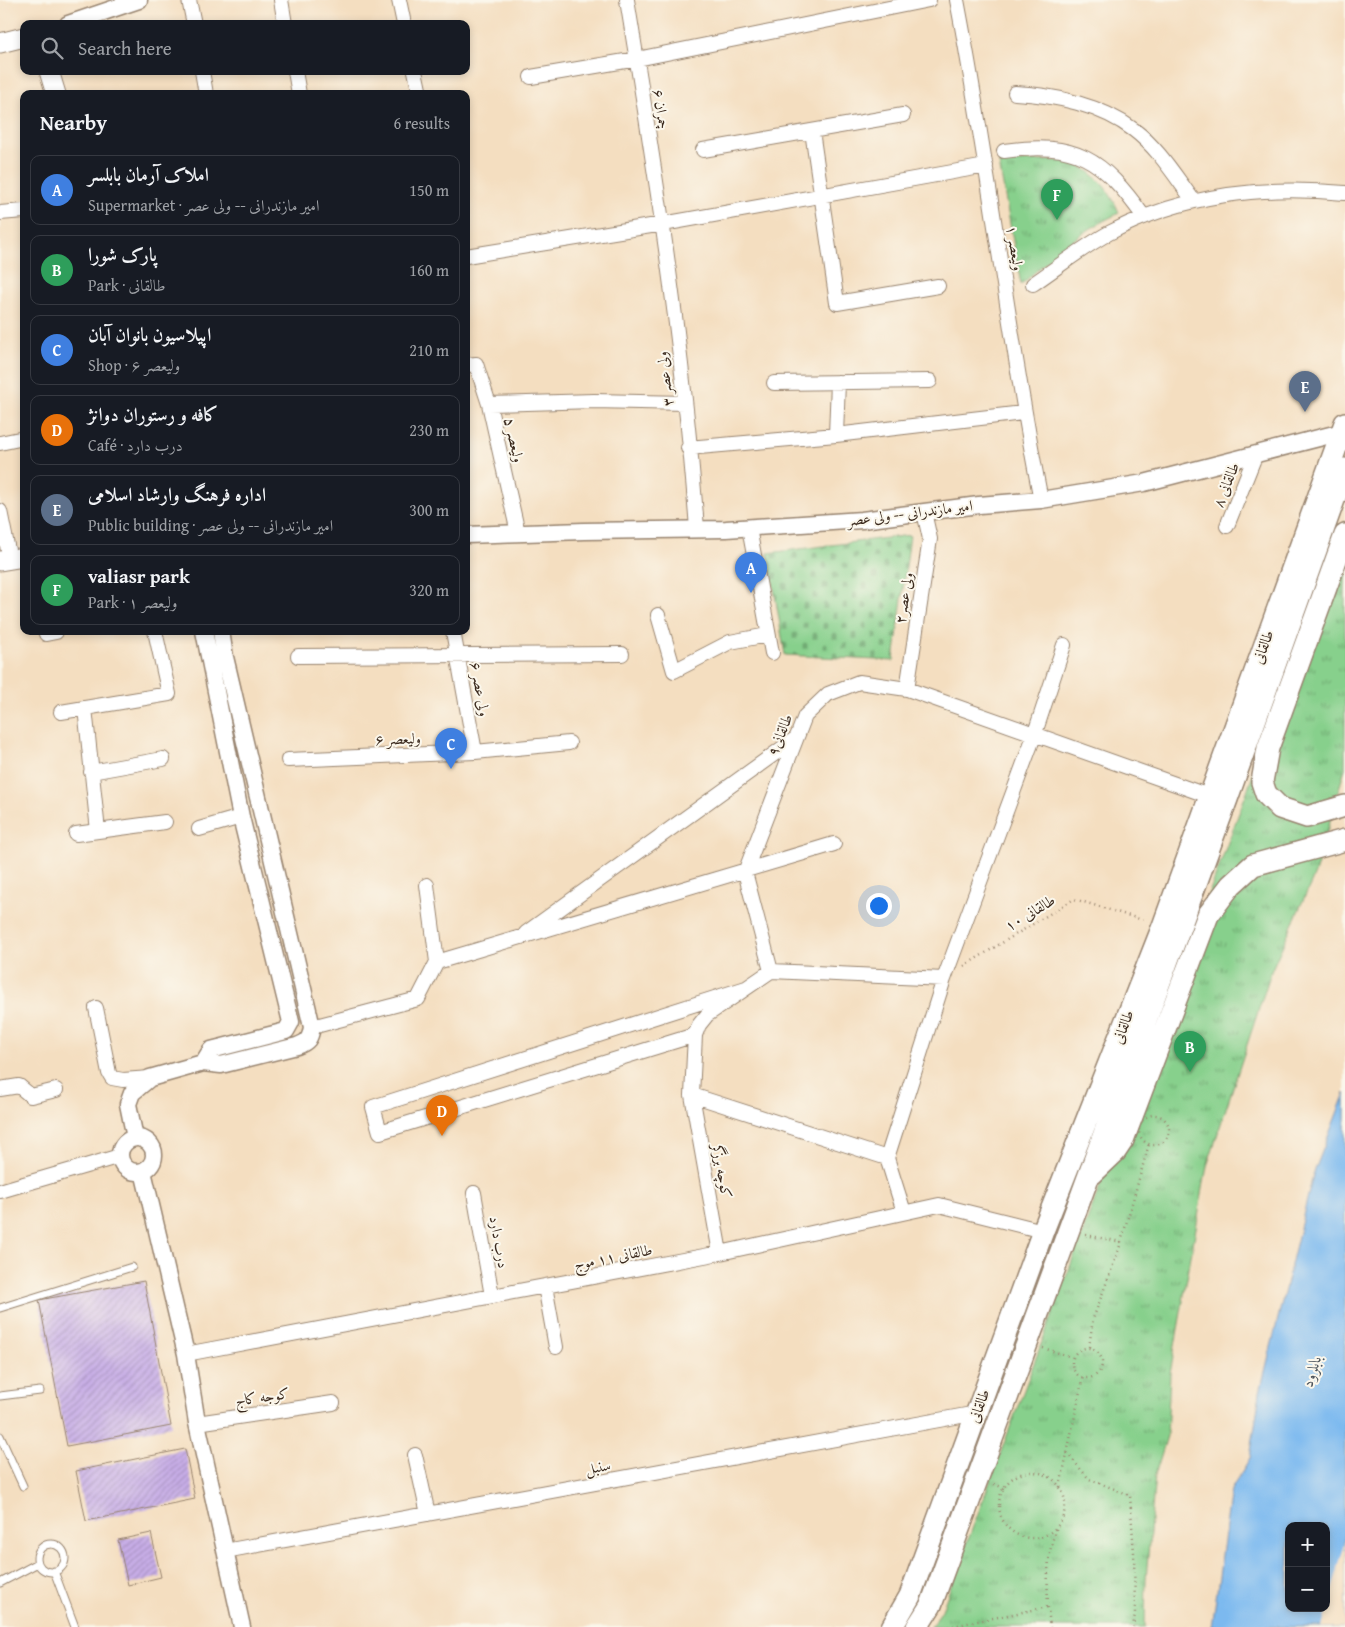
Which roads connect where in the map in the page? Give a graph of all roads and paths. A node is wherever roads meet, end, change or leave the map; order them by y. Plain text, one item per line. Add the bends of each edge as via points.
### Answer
1 (139, 0) edge
2 (189, 0) edge
3 (281, 0) edge
4 (399, 0) edge
5 (628, 0) edge
6 (930, 0) edge
7 (957, 0) edge
8 (80, 20) edge
9 (193, 20) edge
10 (284, 20) edge
11 (403, 20) edge
12 (20, 38) edge
13 (0, 43) edge
14 (637, 59) junction
15 (50, 75) edge
16 (203, 75) edge
17 (295, 75) edge
18 (416, 75) edge
19 (531, 77) dead end
20 (55, 90) edge
21 (205, 90) edge
22 (298, 90) edge
23 (419, 90) edge
24 (1015, 93) dead end
25 (903, 115) dead end
26 (812, 131) junction
27 (703, 150) dead end
28 (1004, 151) dead end
29 (986, 166) junction
30 (1345, 193) edge
31 (821, 194) junction
32 (1193, 200) junction
33 (20, 211) edge
34 (0, 213) edge
35 (1144, 217) junction
36 (663, 224) junction
37 (470, 255) edge
38 (1033, 284) dead end
39 (938, 286) dead end
40 (470, 364) edge
41 (930, 381) dead end
42 (838, 382) junction
43 (774, 383) dead end
44 (685, 403) junction
45 (489, 404) junction
46 (1024, 414) junction
47 (1344, 430) edge
48 (836, 435) junction
49 (20, 439) edge
50 (0, 444) edge
51 (688, 448) junction
52 (1255, 456) junction
53 (1345, 469) edge
54 (1041, 500) junction
55 (0, 511) edge
56 (924, 512) junction
57 (1227, 526) dead end
58 (749, 528) junction
59 (697, 530) junction
60 (518, 533) junction
61 (470, 535) edge
62 (1345, 535) edge
63 (11, 559) edge
64 (658, 615) dead end
65 (156, 635) edge
66 (205, 635) edge
67 (222, 635) edge
68 (454, 635) edge
69 (768, 635) junction
70 (1064, 645) dead end
71 (772, 653) dead end
72 (622, 654) dead end
73 (457, 655) junction
74 (298, 656) dead end
75 (907, 689) junction
76 (85, 708) junction
77 (61, 712) dead end
78 (1034, 736) junction
79 (796, 739) junction
80 (568, 743) dead end
81 (475, 752) junction
82 (163, 759) dead end
83 (288, 760) dead end
84 (91, 772) junction
85 (1209, 796) junction
86 (1345, 806) edge
87 (241, 817) junction
88 (165, 822) dead end
89 (199, 829) dead end
90 (98, 831) junction
91 (76, 834) dead end
92 (1345, 840) edge
93 (834, 844) dead end
94 (274, 862) junction
95 (254, 866) junction
96 (745, 872) junction
97 (426, 885) dead end
98 (1163, 926) junction
99 (518, 938) junction
100 (437, 962) junction
101 (770, 971) junction
102 (944, 979) junction
103 (746, 988) junction
104 (96, 1008) dead end
105 (312, 1027) junction
106 (695, 1035) junction
107 (203, 1064) junction
108 (150, 1078) junction
109 (0, 1089) edge
110 (56, 1090) dead end
111 (692, 1095) junction
112 (135, 1138) junction
113 (1149, 1144) junction
114 (120, 1156) junction
115 (887, 1158) junction
116 (143, 1171) junction
117 (1088, 1178) junction
118 (0, 1191) edge
119 (474, 1193) dead end
120 (904, 1212) junction
121 (1043, 1231) junction
122 (1069, 1231) junction
123 (1121, 1242) junction
124 (720, 1253) junction
125 (132, 1267) dead end
126 (545, 1286) junction
127 (492, 1296) junction
128 (0, 1308) edge
129 (556, 1347) dead end
130 (1089, 1347) junction
131 (186, 1354) junction
132 (1083, 1377) junction
133 (40, 1390) dead end
134 (0, 1396) edge
135 (333, 1403) dead end
136 (977, 1413) junction
137 (197, 1423) junction
138 (0, 1436) edge
139 (1067, 1453) junction
140 (415, 1455) dead end
141 (23, 1486) dead end
142 (1060, 1487) junction
143 (428, 1514) junction
144 (1058, 1526) junction
145 (225, 1551) junction
146 (38, 1564) junction
147 (54, 1571) junction
148 (0, 1583) edge
149 (1048, 1607) junction
150 (75, 1627) edge
151 (242, 1627) edge
152 (892, 1627) edge
153 (917, 1627) edge
154 (948, 1627) edge
155 (1050, 1627) edge
156 (1133, 1627) edge

1 - 8 street
2 - 9 street
3 - 10 street
4 - 11 street
5 - 14 street, چمران ۶
6 - 14 street
7 - 29 street, ولیعصر ۱
12 - 13 main road
14 - 19 street
14 - 36 street, چمران ۶
15 - 20 main road
16 - 21 street
17 - 22 street
18 - 23 street
24 - 32 street via 1083,104 1134,130 1159,155
25 - 26 street
26 - 27 street
26 - 31 street
28 - 35 street via 1034,147 1059,149 1085,157 1108,173
29 - 31 street
29 - 46 street, ولیعصر ۱
30 - 32 street via 1286,189
31 - 36 street
31 - 39 street via 837,303
32 - 35 street
33 - 34 street
35 - 38 street via 1108,234
36 - 37 street
36 - 44 street, ولی عصر ۳
40 - 45 street, ولیعصر ۵ via 476,364
41 - 42 street
42 - 43 street
42 - 48 street
44 - 45 street
44 - 51 street, ولی عصر ۳
45 - 60 street, ولیعصر ۵
46 - 48 street
46 - 54 street, ولیعصر ۱
47 - 52 street, امیر مازندرانی -- ولی عصر
47 - 85 main road, طالقانی
48 - 51 street
49 - 50 street
51 - 59 street, ولی عصر ۳
52 - 54 street, امیر مازندرانی -- ولی عصر via 1144,483
52 - 57 street, طالقانی ۸
53 - 117 main road, طالقانی
54 - 56 street, امیر مازندرانی -- ولی عصر
55 - 63 street
56 - 58 street, امیر مازندرانی -- ولی عصر
56 - 75 street, ولی عصر۲ via 930,539
58 - 59 street, امیر مازندرانی -- ولی عصر
58 - 69 street
59 - 60 street, امیر مازندرانی -- ولی عصر
60 - 61 street, امیر مازندرانی -- ولی عصر
62 - 86 main road via 1268,748 1262,782 1266,794 1280,808 1307,817
64 - 69 street via 674,671 730,642
65 - 76 street via 169,694
66 - 87 street
67 - 94 street
68 - 73 street, ولی عصر ۶
69 - 71 street
70 - 78 street
72 - 73 street
73 - 74 street
73 - 81 street, ولی عصر ۶
75 - 78 street, طالقانی۹
75 - 79 street, طالقانی۹ via 859,682 828,694 804,716
76 - 77 street
76 - 84 street
78 - 85 street, طالقانی۹
78 - 102 street
79 - 96 street, طالقانی۹
79 - 99 street
80 - 81 street, ولیعصر ۶
81 - 83 street, ولیعصر ۶
82 - 84 street
84 - 90 street
85 - 98 main road, طالقانی
87 - 89 street
87 - 95 street
88 - 90 street
90 - 91 street
92 - 117 main road via 1253,865 1220,898 1208,915 1119,1146
93 - 96 street
94 - 95 street
94 - 105 street
95 - 107 street via 292,1022 286,1031 211,1050
96 - 99 street
96 - 101 street
97 - 100 street
98 - 102 path, طالقانی ۱۰ via 1074,899
98 - 121 main road, طالقانی
99 - 100 street
100 - 105 street via 418,999
101 - 102 street
101 - 103 street
102 - 115 street
103 - 106 street via 707,1014
103 - 106 street via 373,1107 380,1132
104 - 108 street via 112,1078
105 - 107 street via 310,1038 302,1044 221,1066
106 - 111 street, کوچه برزگر
107 - 108 street
108 - 112 street via 132,1093 128,1104
109 - 110 street via 19,1086 31,1096
111 - 115 street
111 - 124 street, کوچه برزگر
112 - 114 street via 122,1146
112 - 116 street via 146,1140 152,1148 151,1164
113 - 113 path via 1161,1144 1169,1134 1167,1121 1156,1114 1145,1118 1139,1128 1142,1138
113 - 123 path
114 - 116 street via 130,1170
114 - 118 street
115 - 120 street
116 - 131 street
117 - 122 main road, طالقانی
119 - 127 street, درب دارد
120 - 121 street, طالقانی ۱۱ موج via 939,1205
120 - 124 street, طالقانی ۱۱ موج
121 - 136 main road, طالقانی
122 - 123 path
122 - 153 main road, طالقانی via 932,1604
123 - 130 path via 1093,1318
124 - 126 street, طالقانی ۱۱ موج
125 - 128 lane
126 - 127 street, طالقانی ۱۱ موج
126 - 129 street
127 - 131 street, طالقانی ۱۱ موج
130 - 132 path via 1077,1350 1071,1361 1074,1371
130 - 132 path via 1100,1354 1101,1367 1093,1376
131 - 137 street
132 - 139 path
133 - 134 lane
135 - 137 street, کوجه کاج
136 - 143 street, سنبل
136 - 152 main road, طالقانی via 910,1596
137 - 145 street
138 - 141 lane
139 - 142 path
139 - 156 path via 1089,1479 1130,1495 1134,1553
140 - 143 street
142 - 144 path via 1065,1506
142 - 144 path via 1044,1474 1024,1473 1007,1484 1000,1503 1004,1522 1020,1535 1040,1536
143 - 145 street, سنبل
144 - 149 path via 1052,1539
145 - 151 street
146 - 147 lane via 44,1570
146 - 147 lane via 39,1550 54,1544 62,1550 65,1558 62,1566
146 - 148 lane
147 - 150 lane
149 - 154 path
149 - 155 path

